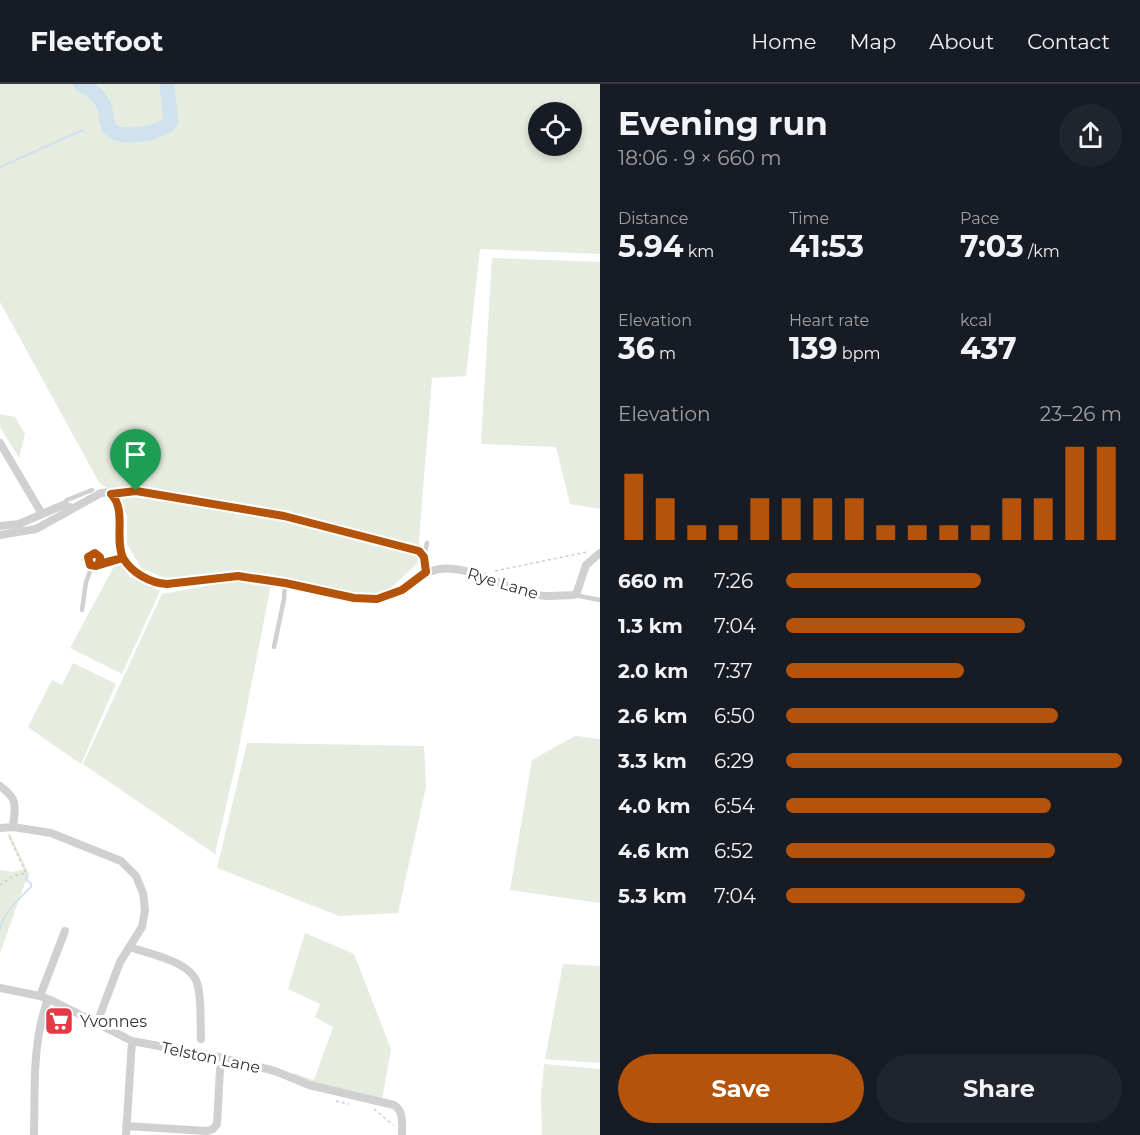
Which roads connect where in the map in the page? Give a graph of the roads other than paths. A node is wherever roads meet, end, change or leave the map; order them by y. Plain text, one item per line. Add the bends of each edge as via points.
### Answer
1 (0, 443) edge
2 (92, 490) dead end
3 (63, 505) junction
4 (73, 508) junction
5 (42, 514) junction
6 (0, 526) edge
7 (0, 535) edge
8 (426, 543) dead end
9 (598, 554) edge
10 (123, 558) junction
11 (99, 564) junction
12 (92, 566) junction
13 (426, 572) junction
14 (285, 583) junction
15 (573, 595) junction
16 (600, 600) edge
17 (82, 610) dead end
18 (274, 647) dead end
19 (0, 786) edge
20 (6, 827) edge
21 (64, 931) dead end
22 (129, 946) junction
23 (0, 988) edge
24 (44, 997) junction
25 (97, 1023) junction
26 (201, 1039) dead end
27 (132, 1041) junction
28 (220, 1069) dead end
29 (126, 1131) edge
30 (399, 1132) edge
31 (34, 1135) edge

1 - 5 street
2 - 3 lane
3 - 4 street
3 - 5 street
4 - 7 street via 36,529
4 - 10 street via 101,493 111,494 117,501 118,543
5 - 6 street via 19,525
8 - 13 lane
9 - 15 street via 586,565
10 - 11 lane
10 - 14 street via 156,583 238,576
11 - 12 lane
11 - 12 lane via 99,555 91,554 87,559
12 - 17 lane
13 - 14 street via 402,590 377,599
13 - 15 street, Rye Lane via 441,568 478,574 536,595
14 - 18 lane
15 - 16 lane
19 - 20 street via 15,802
20 - 22 street via 51,833 121,861 136,876 145,910 142,927
21 - 24 street
22 - 25 street
22 - 26 street via 192,972 197,982
23 - 24 street, Telston Lane
24 - 25 street, Telston Lane
24 - 31 street via 36,1038
25 - 27 street, Telston Lane
27 - 29 street
27 - 30 street, Telston Lane via 264,1068 309,1085 394,1105 401,1112
28 - 29 street via 217,1124 213,1129

